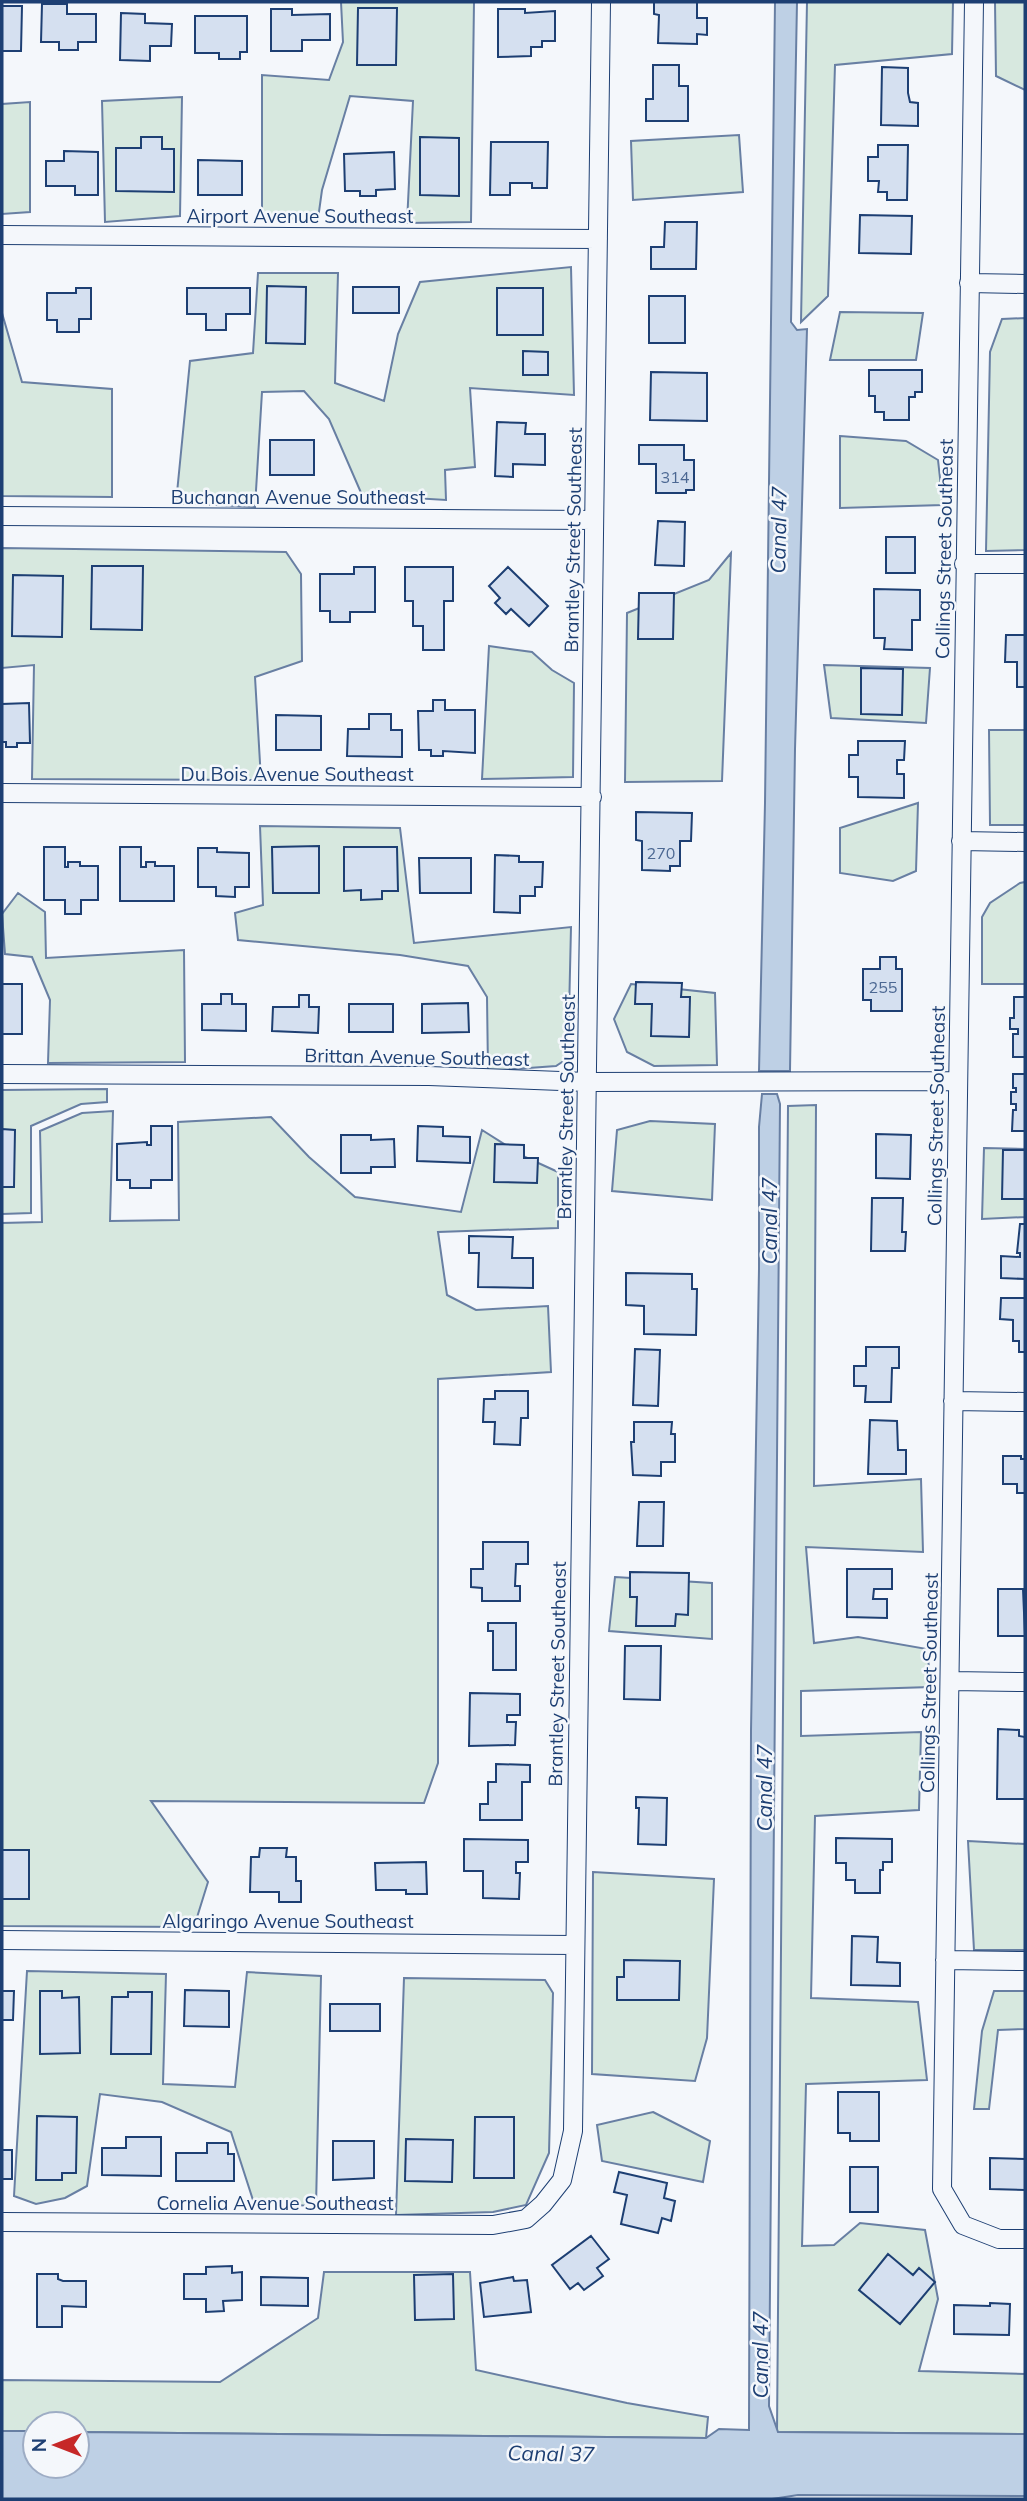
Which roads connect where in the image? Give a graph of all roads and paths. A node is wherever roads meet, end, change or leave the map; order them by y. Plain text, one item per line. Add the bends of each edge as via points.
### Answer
1 (601, 2) edge
2 (974, 2) edge
3 (2, 235) edge
4 (598, 239) junction
5 (969, 283) junction
6 (1025, 284) edge
7 (2, 516) edge
8 (594, 520) junction
9 (964, 564) junction
10 (1025, 564) edge
11 (2, 793) edge
12 (592, 797) junction
13 (961, 841) junction
14 (1025, 842) edge
15 (2, 1074) edge
16 (957, 1081) junction
17 (587, 1082) junction
18 (953, 1401) junction
19 (1025, 1402) edge
20 (950, 1681) junction
21 (1025, 1682) edge
22 (2, 1940) edge
23 (574, 1945) junction
24 (945, 1961) junction
25 (1025, 1961) edge
26 (543, 2204) joint
27 (2, 2222) edge
28 (1025, 2239) edge

1 - 4 street, Brantley Street Southeast
2 - 5 street, Collings Street Southeast
3 - 4 street, Airport Avenue Southeast
4 - 8 street, Brantley Street Southeast
5 - 6 street
5 - 9 street, Collings Street Southeast
7 - 8 street, Buchanan Avenue Southeast
8 - 12 street, Brantley Street Southeast
9 - 10 street
9 - 13 street, Collings Street Southeast
11 - 12 street, Du Bois Avenue Southeast
12 - 17 street, Brantley Street Southeast
13 - 14 street
13 - 16 street, Collings Street Southeast
15 - 17 street, Brittan Avenue Southeast via 429,1076
16 - 17 street, Brittan Avenue Southeast
16 - 18 street, Collings Street Southeast
17 - 23 street, Brantley Street Southeast
18 - 19 street
18 - 20 street, Collings Street Southeast
20 - 21 street
20 - 24 street, Collings Street Southeast
22 - 23 street, Algaringo Avenue Southeast
23 - 26 street, Brantley Street Southeast via 573,2131 562,2180
24 - 25 street
24 - 28 street, Collings Street Southeast via 942,2189 963,2225 999,2239
26 - 27 street, Cornelia Avenue Southeast via 526,2219 492,2225

